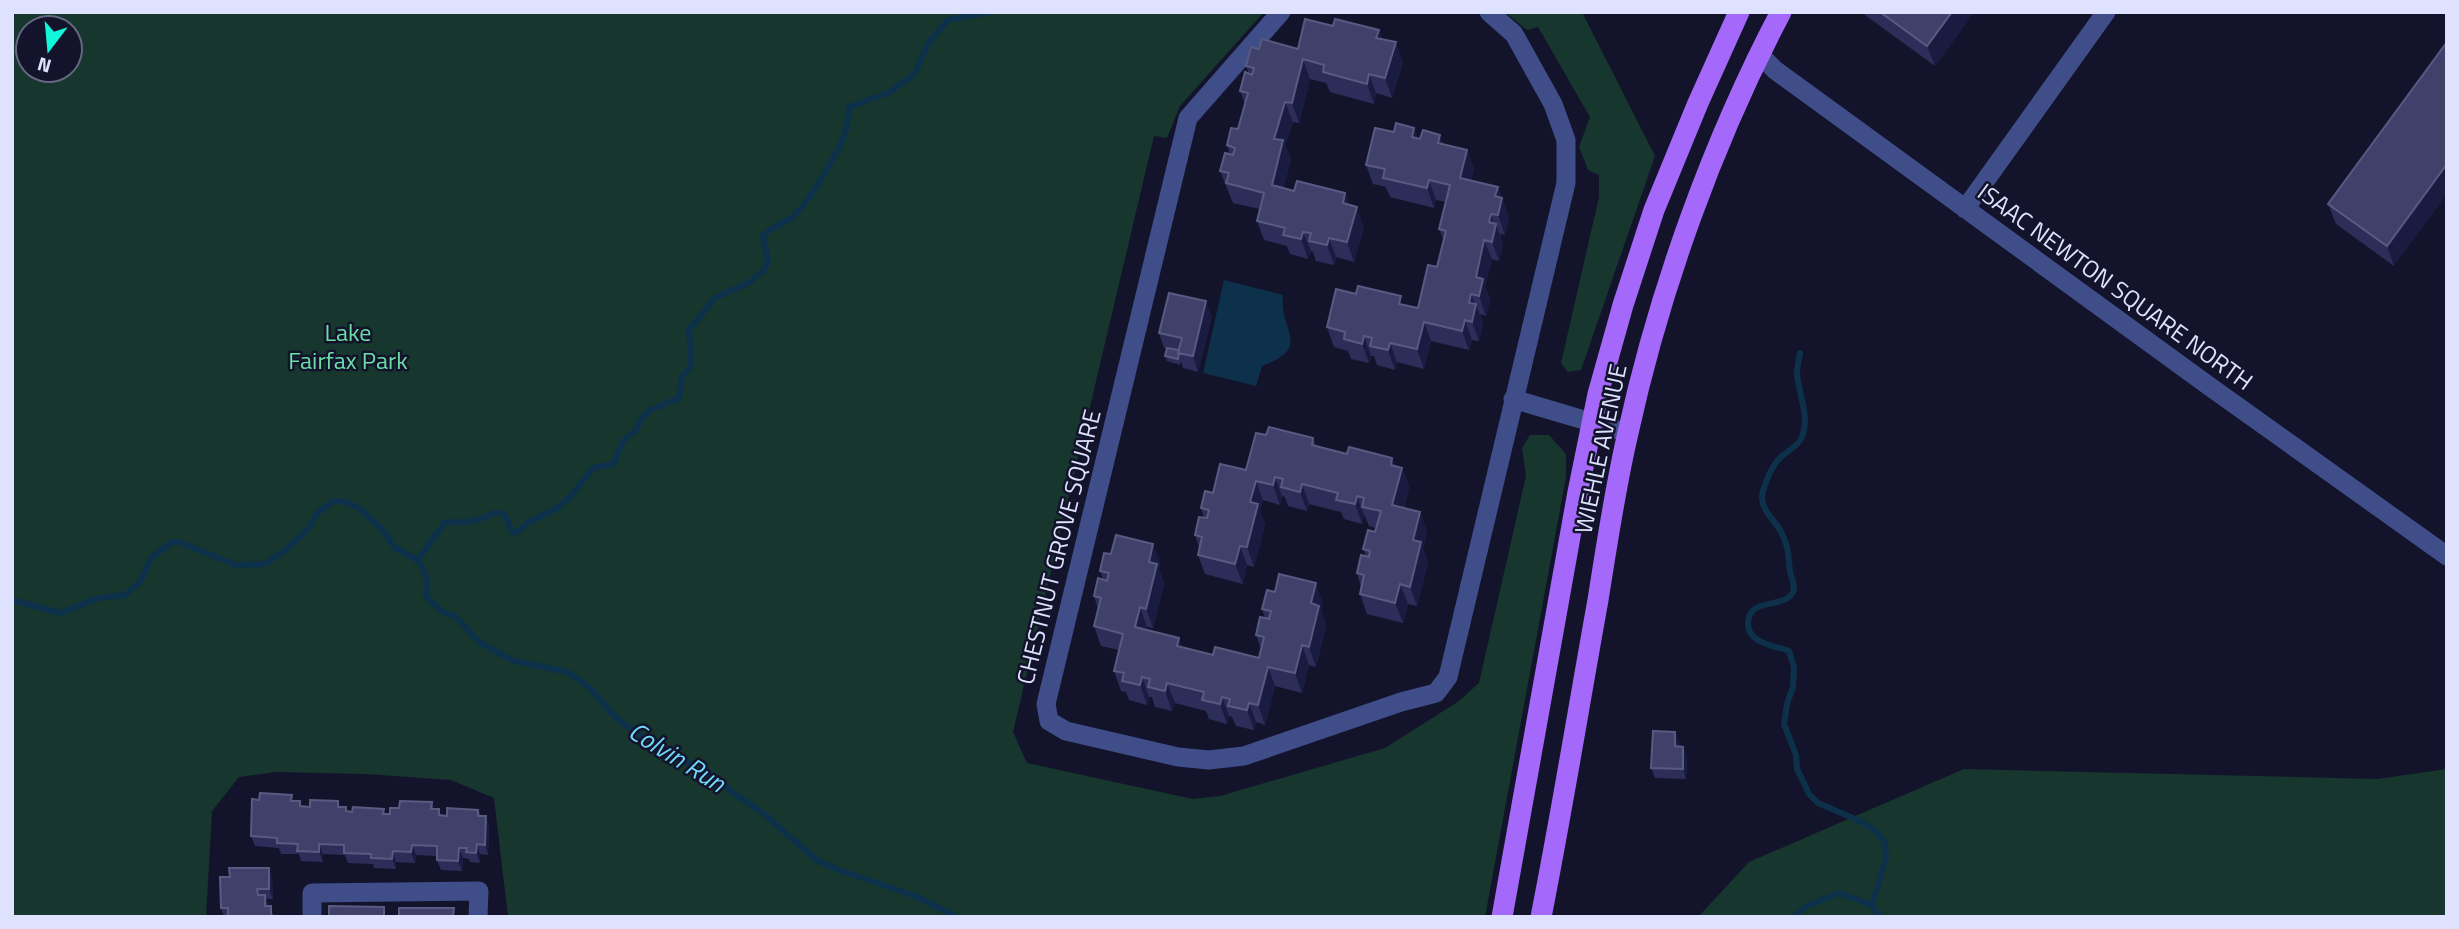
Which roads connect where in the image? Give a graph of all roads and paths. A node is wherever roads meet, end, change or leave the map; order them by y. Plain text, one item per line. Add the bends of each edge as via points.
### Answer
1 (1281, 12) edge
2 (1489, 12) edge
3 (1739, 12) edge
4 (1781, 12) edge
5 (2106, 12) edge
6 (1759, 54) junction
7 (1965, 209) junction
8 (1513, 399) junction
9 (1592, 422) junction
10 (1628, 433) junction
11 (2447, 556) edge
12 (312, 917) edge
13 (478, 917) edge
14 (1502, 917) edge
15 (1541, 917) edge

1 - 8 street, CHESTNUT GROVE SQUARE via 1188,118 1046,704 1049,720 1066,731 1112,743 1209,760 1244,756 1436,693 1448,677
2 - 8 street, CHESTNUT GROVE SQUARE via 1514,34 1553,104 1566,140 1566,183
3 - 9 main road, WIEHLE AVENUE via 1654,210
4 - 6 main road, WIEHLE AVENUE
5 - 7 street
6 - 7 street, ISAAC NEWTON SQUARE NORTH
6 - 10 main road, WIEHLE AVENUE via 1690,221
7 - 11 street, ISAAC NEWTON SQUARE NORTH
8 - 9 street
9 - 10 street
9 - 14 main road, WIEHLE AVENUE
10 - 15 main road, WIEHLE AVENUE
12 - 13 street via 312,893 479,891

